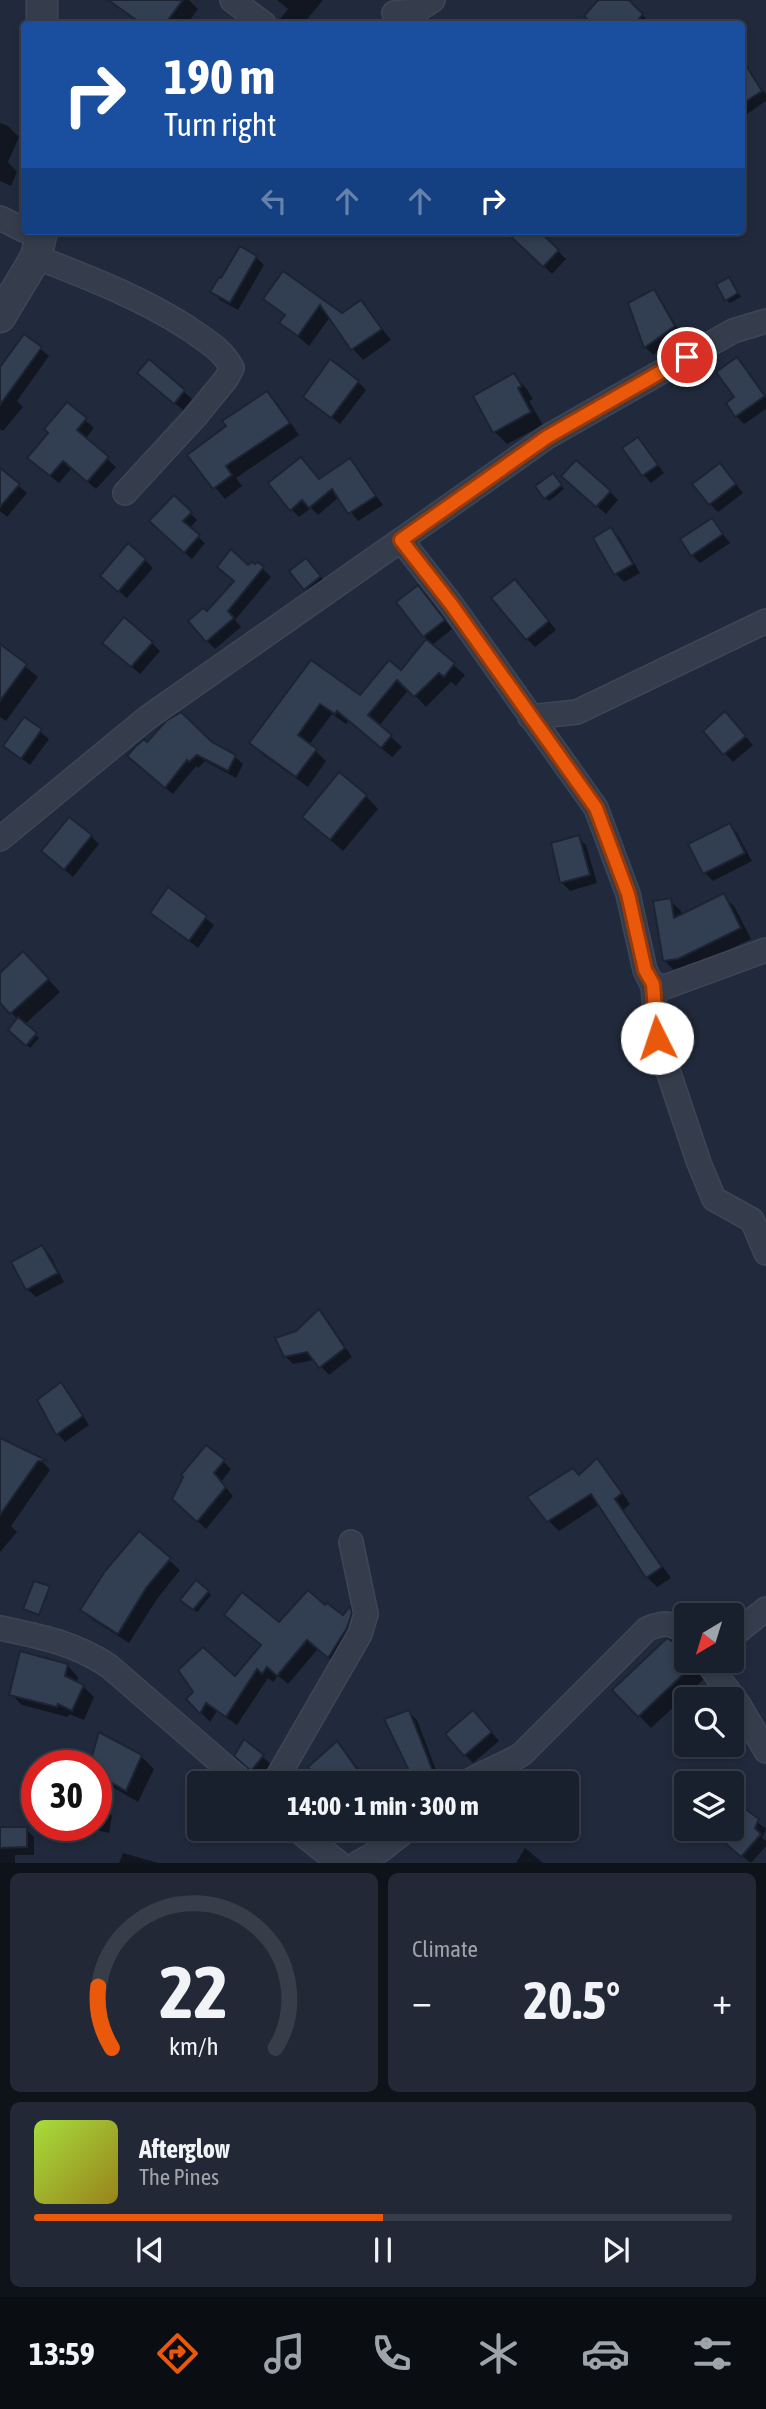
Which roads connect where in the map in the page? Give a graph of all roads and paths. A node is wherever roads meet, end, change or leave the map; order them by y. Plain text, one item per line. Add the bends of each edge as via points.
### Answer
1 (42, 0) edge
2 (232, 0) edge
3 (433, 0) edge
4 (388, 12) edge
5 (42, 21) edge
6 (260, 21) edge
7 (0, 218) edge
8 (21, 230) edge
9 (34, 238) edge
10 (0, 317) edge
11 (766, 321) edge
12 (125, 493) dead end
13 (401, 540) junction
14 (766, 621) edge
15 (530, 718) junction
16 (0, 839) edge
17 (766, 950) edge
18 (653, 984) junction
19 (766, 1253) edge
20 (351, 1542) dead end
21 (766, 1609) edge
22 (674, 1625) edge
23 (744, 1626) edge
24 (0, 1628) edge
25 (715, 1673) edge
26 (766, 1751) edge
27 (230, 1771) edge
28 (281, 1771) edge
29 (485, 1771) edge
30 (309, 1841) edge
31 (393, 1841) edge
32 (339, 1863) edge
33 (358, 1863) edge

1 - 5 street
2 - 6 street
3 - 4 street via 416,11
7 - 8 street
9 - 10 street
9 - 12 street via 165,313 211,344 232,368 195,417
11 - 13 street via 733,331 547,437
13 - 15 street
13 - 16 street via 147,718
14 - 15 street via 577,712
15 - 18 street via 596,808 628,894 645,970
17 - 18 street via 675,983
18 - 19 street via 657,1038 714,1199 752,1220
20 - 28 street via 366,1614 360,1634
21 - 23 street
22 - 29 street via 662,1622 647,1629 522,1754
24 - 27 street via 65,1642 89,1653
25 - 26 street
30 - 32 street
31 - 33 street

